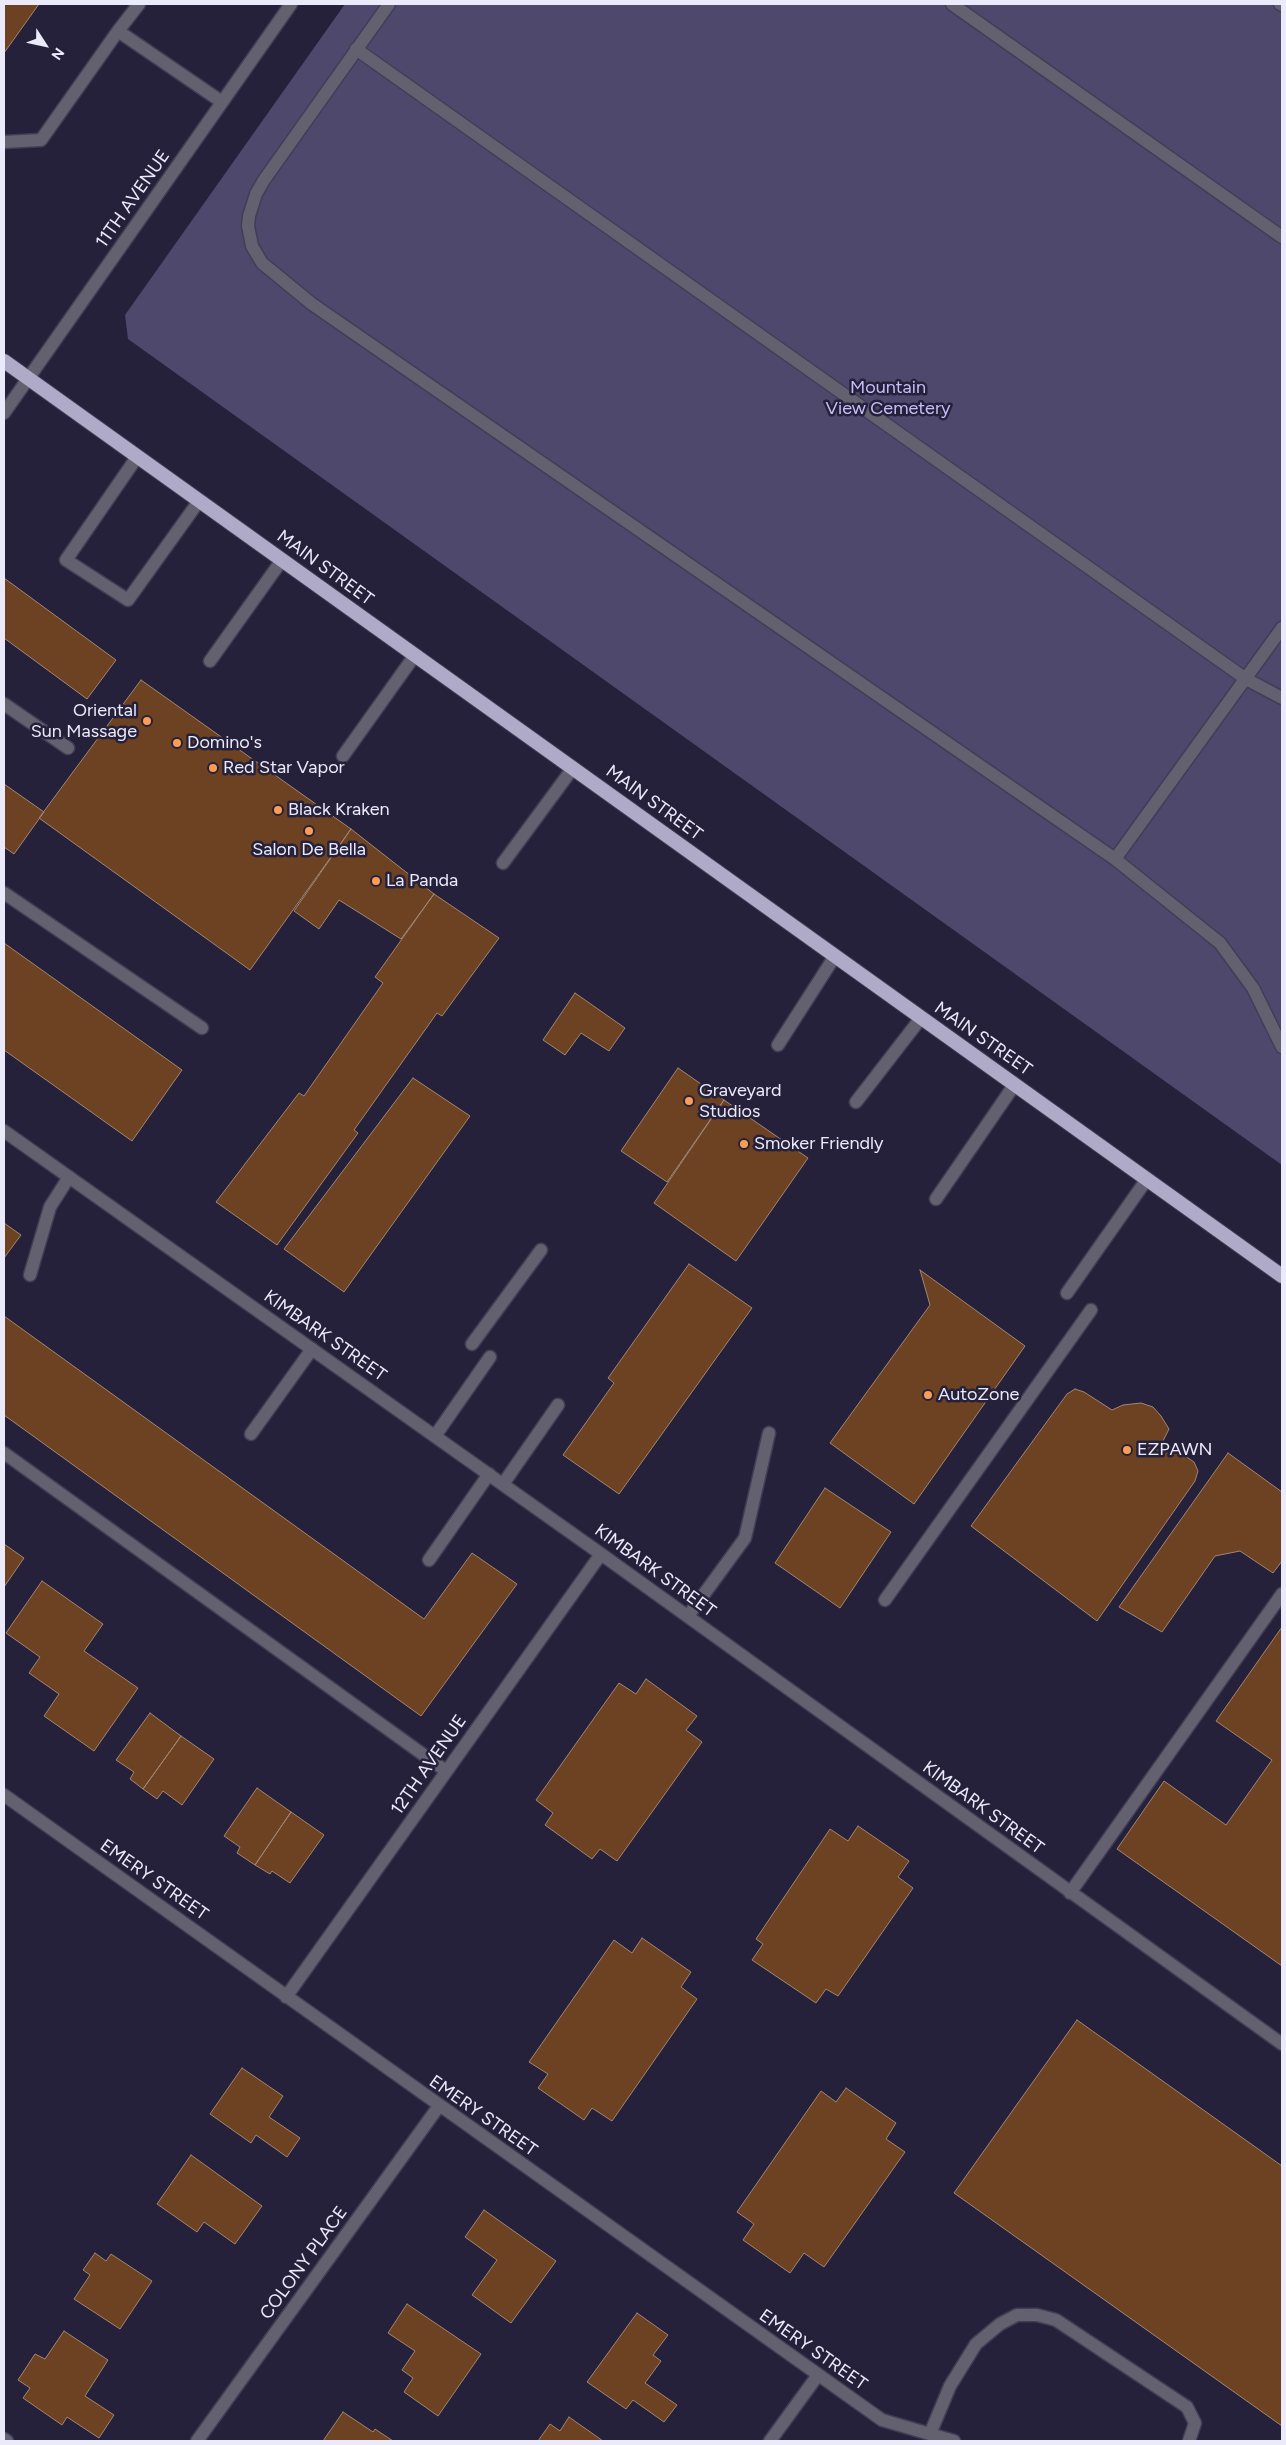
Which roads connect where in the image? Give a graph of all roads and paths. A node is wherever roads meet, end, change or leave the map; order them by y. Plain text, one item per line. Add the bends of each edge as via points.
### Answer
1 (139, 4) edge
2 (291, 4) edge
3 (389, 4) edge
4 (952, 4) edge
5 (118, 31) junction
6 (356, 49) junction
7 (222, 102) junction
8 (4, 142) edge
9 (1282, 237) edge
10 (4, 361) edge
11 (28, 379) junction
12 (4, 414) edge
13 (136, 457) junction
14 (200, 502) junction
15 (282, 560) junction
16 (1282, 628) edge
17 (415, 655) junction
18 (210, 661) dead end
19 (1246, 679) junction
20 (1282, 698) edge
21 (4, 704) edge
22 (68, 748) dead end
23 (343, 756) dead end
24 (572, 768) junction
25 (1115, 859) junction
26 (503, 863) dead end
27 (4, 893) edge
28 (835, 956) junction
29 (921, 1018) junction
30 (202, 1028) dead end
31 (778, 1045) dead end
32 (1282, 1047) edge
33 (1014, 1084) junction
34 (856, 1102) dead end
35 (4, 1131) edge
36 (68, 1176) junction
37 (1147, 1179) junction
38 (936, 1199) dead end
39 (540, 1250) dead end
40 (30, 1275) dead end
41 (1282, 1276) edge
42 (1067, 1293) dead end
43 (1091, 1310) dead end
44 (472, 1344) dead end
45 (312, 1349) junction
46 (490, 1357) dead end
47 (558, 1405) dead end
48 (768, 1433) dead end
49 (251, 1434) dead end
50 (435, 1436) junction
51 (4, 1453) edge
52 (489, 1474) junction
53 (502, 1484) junction
54 (601, 1554) junction
55 (429, 1560) dead end
56 (1282, 1594) edge
57 (885, 1600) dead end
58 (688, 1616) junction
59 (446, 1771) junction
60 (4, 1796) edge
61 (1070, 1893) junction
62 (286, 1996) junction
63 (1282, 2044) edge
64 (439, 2106) junction
65 (818, 2375) junction
66 (930, 2434) junction
67 (197, 2441) edge
68 (770, 2441) edge
69 (954, 2441) edge
70 (1189, 2441) edge

1 - 5 street
2 - 7 street, 11TH AVENUE
3 - 6 street
4 - 9 street
5 - 7 street
5 - 8 street via 41,140
6 - 19 street
6 - 25 street via 256,194 249,216 250,238 255,252 268,269 312,304
7 - 11 street, 11TH AVENUE
10 - 11 highway, MAIN STREET
11 - 12 street, 11TH AVENUE
11 - 13 highway, MAIN STREET
13 - 14 highway, MAIN STREET
13 - 14 street via 66,560 128,600
14 - 15 highway, MAIN STREET
15 - 17 highway, MAIN STREET
15 - 18 street
16 - 19 street
17 - 23 street
17 - 24 highway, MAIN STREET
19 - 20 street
19 - 25 street
21 - 22 street
24 - 26 street
24 - 28 highway, MAIN STREET
25 - 32 street via 1225,949 1253,988
27 - 30 street
28 - 29 highway, MAIN STREET
28 - 31 street
29 - 33 highway, MAIN STREET
29 - 34 street
33 - 37 highway, MAIN STREET
33 - 38 street
35 - 36 street, KIMBARK STREET
36 - 40 street via 50,1207
36 - 45 street, KIMBARK STREET
37 - 41 highway, MAIN STREET
37 - 42 street
39 - 44 street
43 - 57 street
45 - 49 street
45 - 50 street, KIMBARK STREET
46 - 50 street
47 - 53 street
48 - 58 street via 745,1538
50 - 52 street, KIMBARK STREET
51 - 59 street
52 - 53 street, KIMBARK STREET
52 - 55 street
53 - 54 street, KIMBARK STREET
54 - 58 street, KIMBARK STREET
54 - 59 street, 12TH AVENUE
56 - 61 street
58 - 61 street, KIMBARK STREET
59 - 62 street, 12TH AVENUE
60 - 62 street, EMERY STREET
61 - 63 street, KIMBARK STREET
62 - 64 street, EMERY STREET
64 - 65 street, EMERY STREET
64 - 67 street, COLONY PLACE
65 - 66 street, EMERY STREET via 882,2420
65 - 68 street
66 - 69 street, EMERY STREET
66 - 70 street via 950,2386 976,2344 1017,2315 1037,2315 1056,2320 1187,2407 1195,2423

